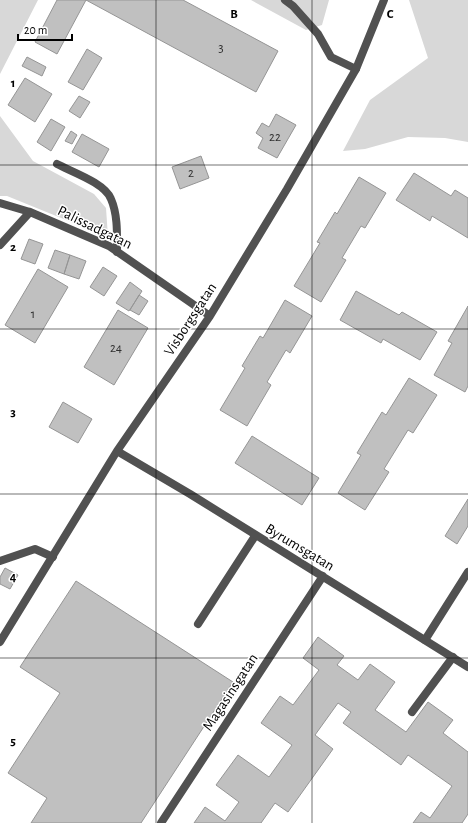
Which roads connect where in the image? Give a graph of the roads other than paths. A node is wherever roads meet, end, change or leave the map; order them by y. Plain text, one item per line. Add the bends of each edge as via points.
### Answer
1 (285, 0) edge
2 (384, 0) edge
3 (356, 69) junction
4 (57, 164) dead end
5 (0, 203) edge
6 (30, 212) junction
7 (0, 245) edge
8 (117, 252) junction
9 (210, 316) junction
10 (117, 451) junction
11 (255, 536) junction
12 (53, 557) junction
13 (0, 561) edge
14 (468, 572) edge
15 (323, 576) junction
16 (198, 624) dead end
17 (425, 640) junction
18 (0, 642) edge
19 (453, 658) junction
20 (468, 667) edge
21 (412, 712) dead end
22 (161, 823) edge

1 - 3 street via 318,34 331,57
2 - 3 street, Visborgsgatan
3 - 9 street, Visborgsgatan
4 - 8 street via 100,186 111,198 115,212
5 - 6 street, Palissadgatan
6 - 7 street
6 - 8 street, Palissadgatan
8 - 9 street, Palissadgatan
9 - 10 street, Visborgsgatan
10 - 11 street, Byrumsgatan
10 - 12 street, Visborgsgatan
11 - 15 street, Byrumsgatan
11 - 16 street
12 - 13 street via 35,549
12 - 18 street, Visborgsgatan
14 - 17 street
15 - 17 street, Byrumsgatan
15 - 22 street, Magasinsgatan
17 - 19 street, Byrumsgatan
19 - 20 street, Byrumsgatan
19 - 21 street

